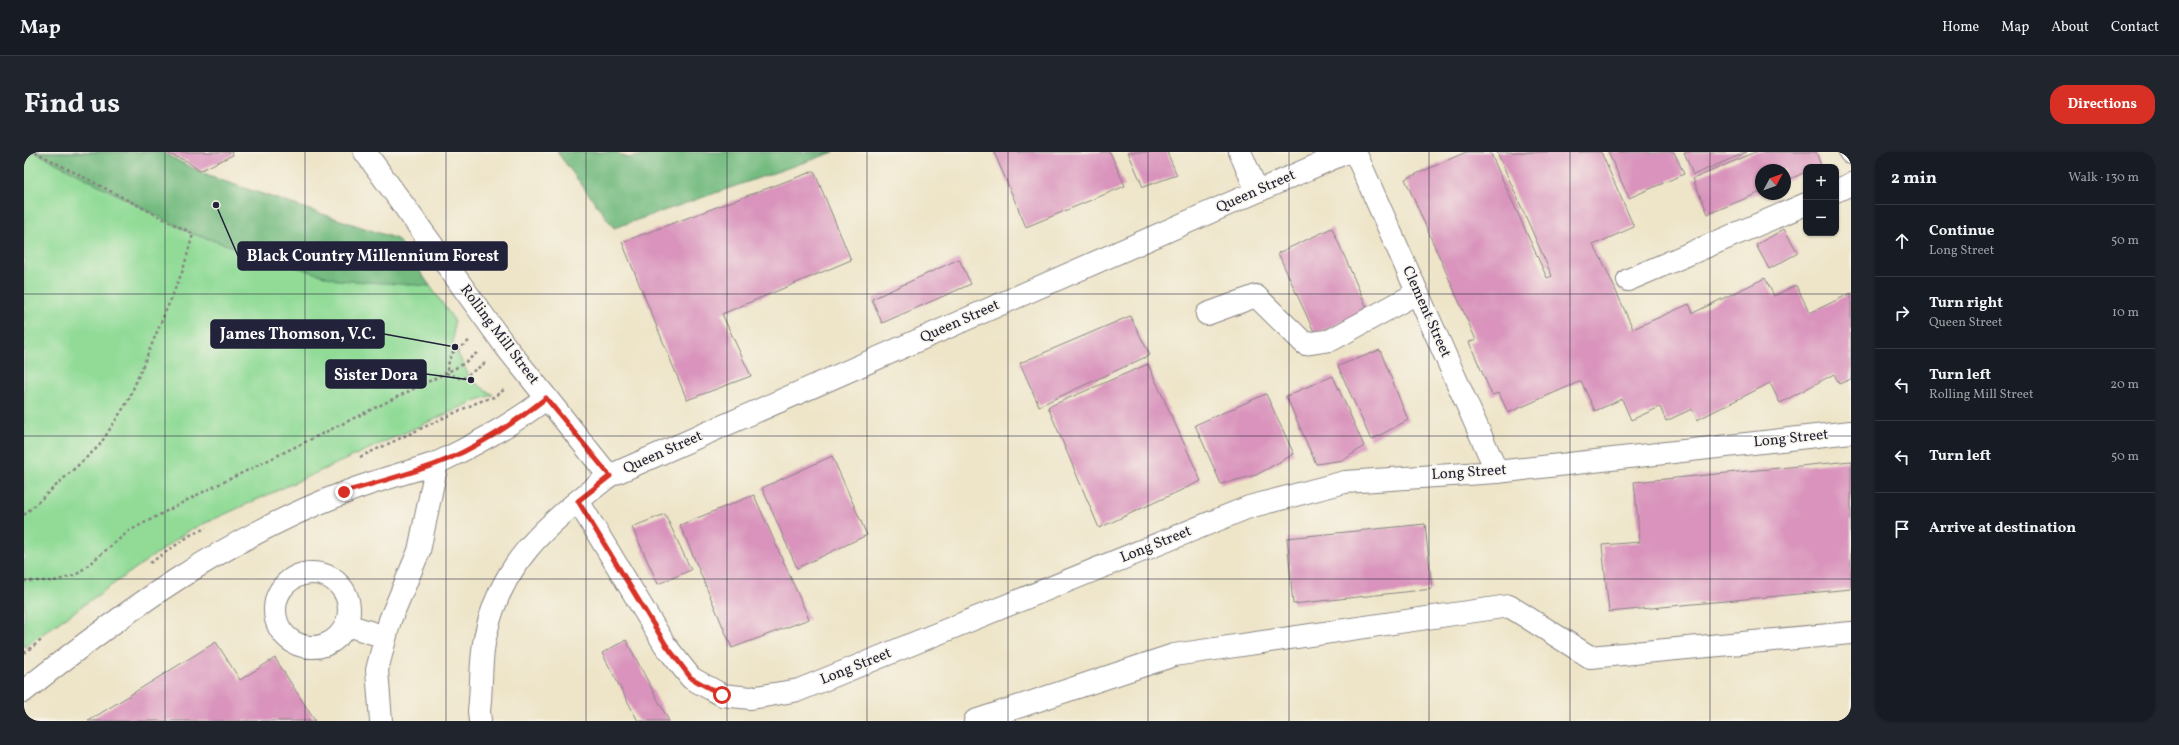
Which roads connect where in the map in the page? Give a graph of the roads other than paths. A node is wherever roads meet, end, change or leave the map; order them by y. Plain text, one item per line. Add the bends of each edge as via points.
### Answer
1 (365, 152) edge
2 (1240, 152) edge
3 (1347, 152) edge
4 (1355, 152) edge
5 (1851, 184) edge
6 (1839, 190) edge
7 (1257, 191) junction
8 (1803, 205) edge
9 (1628, 280) dead end
10 (1418, 294) junction
11 (1207, 314) dead end
12 (546, 398) junction
13 (1851, 432) edge
14 (437, 464) junction
15 (1497, 472) junction
16 (610, 476) junction
17 (578, 501) junction
18 (347, 625) dead end
19 (1851, 633) edge
20 (385, 637) junction
21 (24, 691) edge
22 (381, 721) edge
23 (480, 721) edge
24 (975, 721) edge

1 - 12 street, Rolling Mill Street
2 - 7 street
3 - 7 street, Queen Street
4 - 10 street, Clement Street
5 - 6 street
7 - 16 street, Queen Street
8 - 9 street
10 - 11 street via 1331,340 1305,344 1256,296
10 - 15 street, Clement Street
12 - 14 street via 530,411 470,448
12 - 16 street, Rolling Mill Street
13 - 15 street, Long Street
14 - 20 street via 419,551
14 - 21 street via 344,492 262,530 174,580 97,633
15 - 17 street, Long Street via 1344,482 1249,507 799,690 752,698 722,695 691,678 666,645
16 - 17 street, Queen Street
17 - 23 street, Queen Street via 537,537 501,586 485,638
18 - 20 street
19 - 24 street via 1590,657 1509,606 1174,655
20 - 22 street via 377,670

